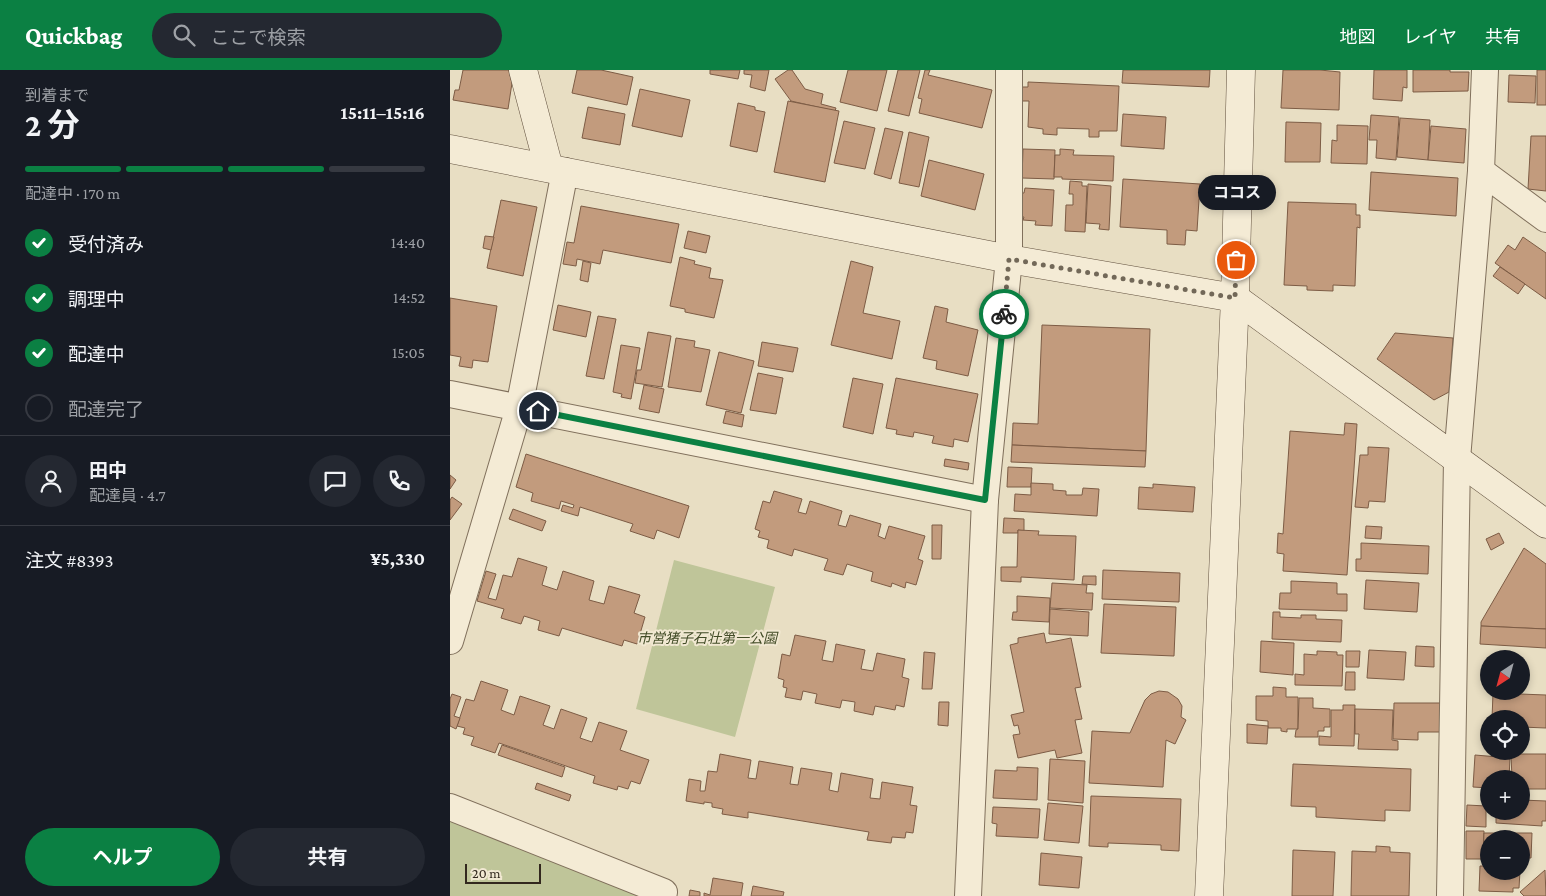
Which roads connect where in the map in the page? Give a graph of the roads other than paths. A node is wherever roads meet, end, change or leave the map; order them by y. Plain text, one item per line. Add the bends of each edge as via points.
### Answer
1 (523, 70) edge
2 (1009, 70) edge
3 (1241, 70) edge
4 (1485, 70) edge
5 (450, 149) edge
6 (557, 170) junction
7 (1481, 171) junction
8 (1546, 219) edge
9 (1009, 259) junction
10 (1235, 298) junction
11 (450, 394) edge
12 (519, 408) junction
13 (1457, 459) junction
14 (985, 500) junction
15 (1546, 524) edge
16 (450, 641) edge
17 (450, 807) edge
18 (663, 896) edge
19 (968, 896) edge
20 (1210, 896) edge
21 (1450, 896) edge

1 - 6 street
2 - 9 street
3 - 10 street
4 - 7 street
5 - 6 street
6 - 9 street
6 - 12 street
7 - 8 street
7 - 13 street
9 - 10 street
9 - 14 street
10 - 13 street
10 - 20 street
11 - 12 street
12 - 14 street
12 - 16 street
13 - 15 street
13 - 21 street
14 - 19 street
17 - 18 street via 664,892

